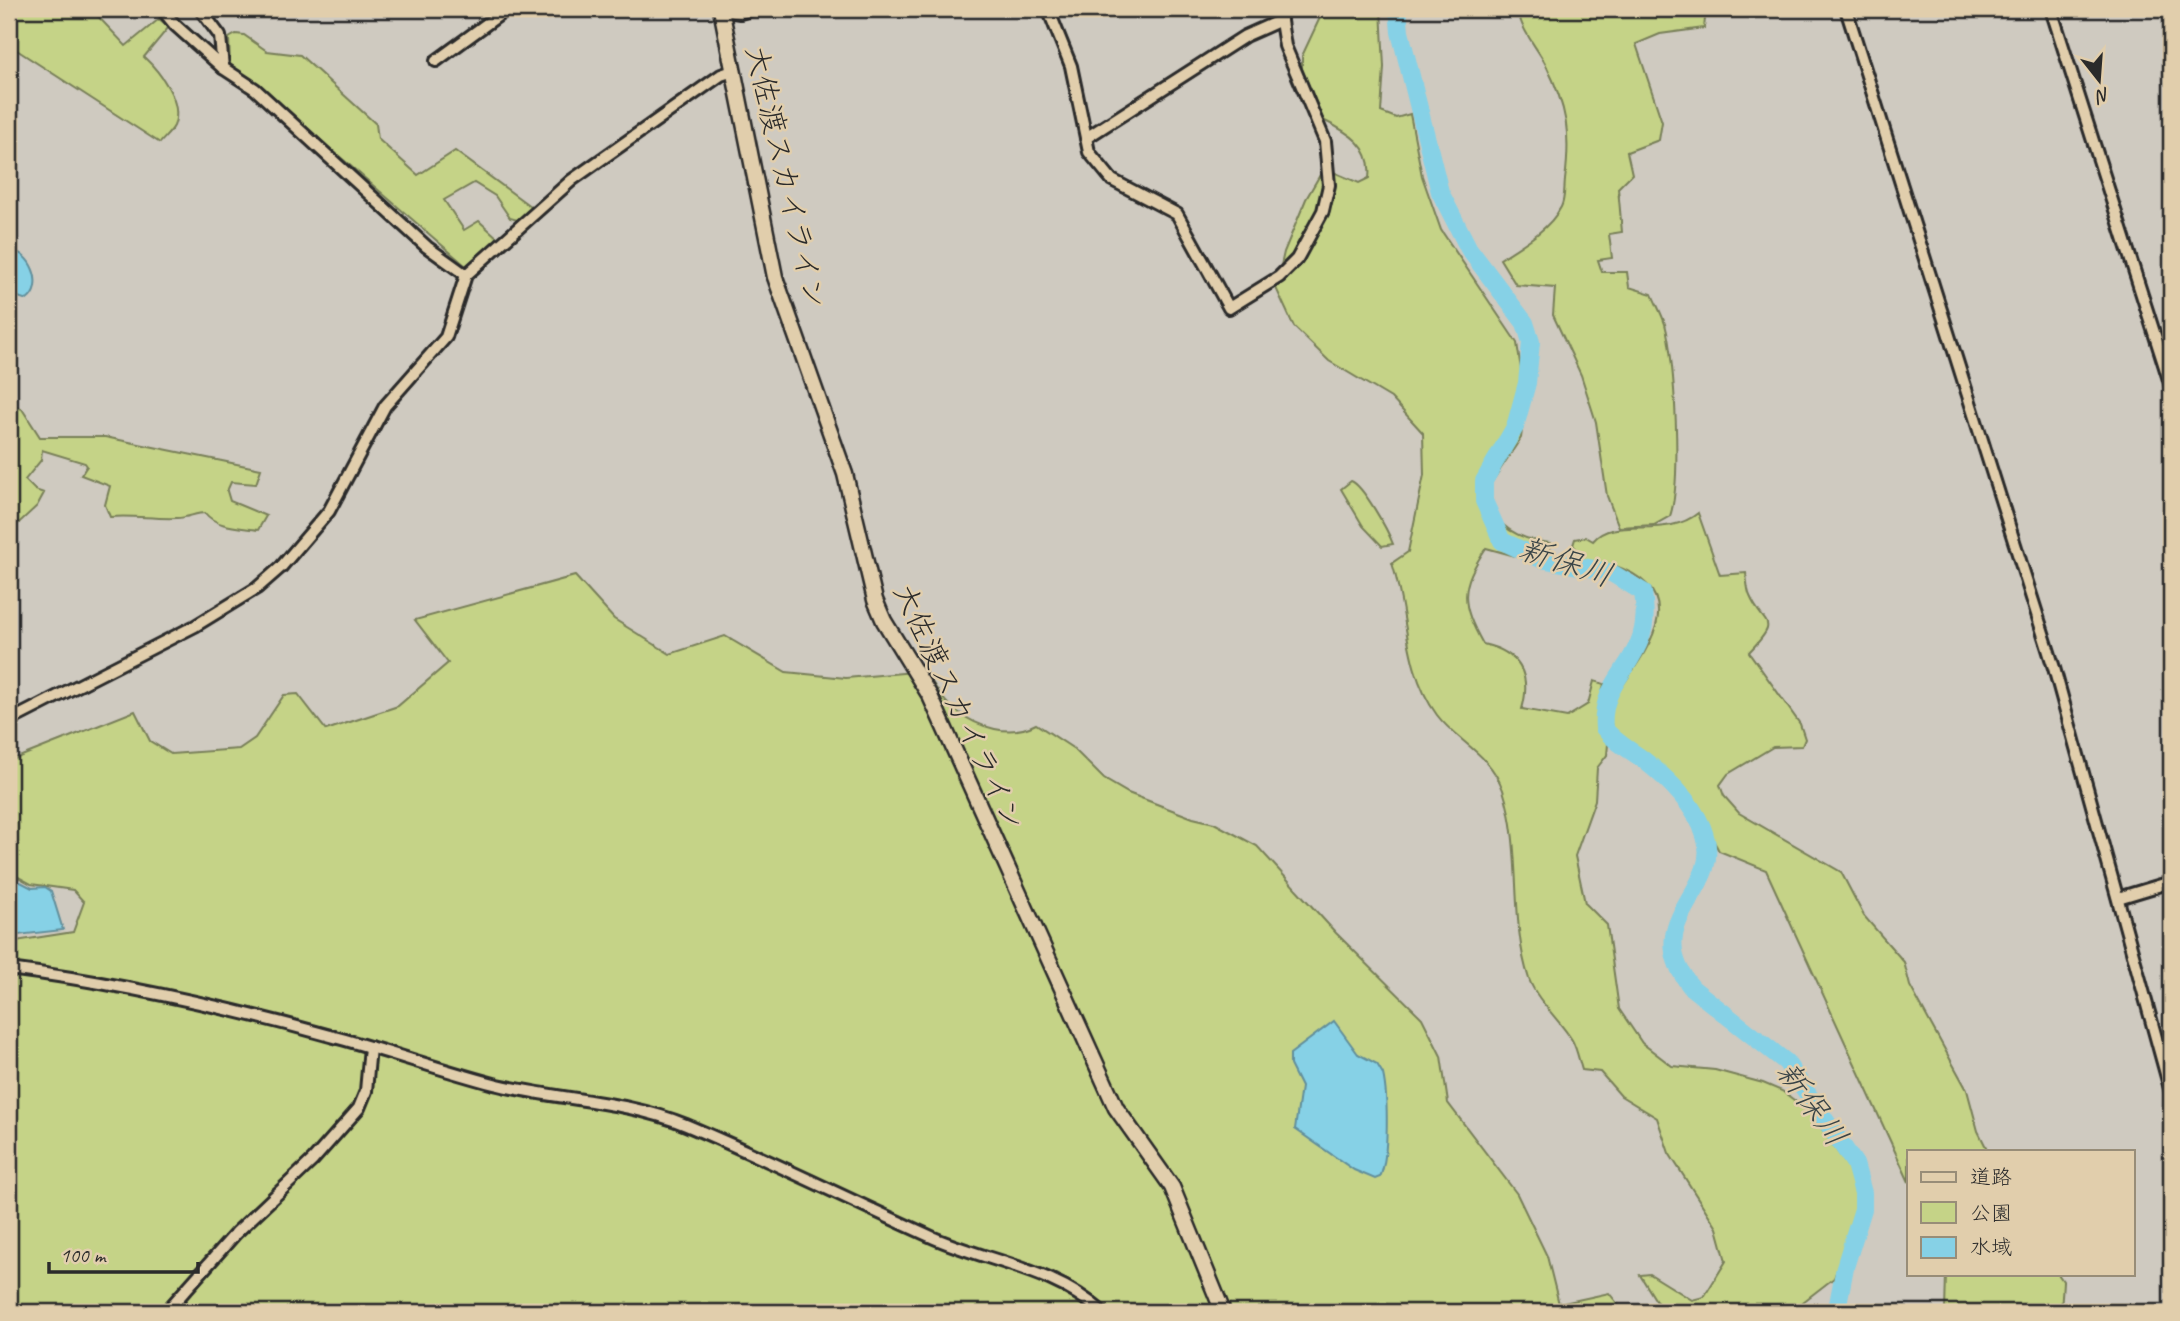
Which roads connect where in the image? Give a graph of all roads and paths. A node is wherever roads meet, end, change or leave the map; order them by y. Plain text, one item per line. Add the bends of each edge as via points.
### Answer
1 (162, 9) edge
2 (200, 9) edge
3 (507, 9) edge
4 (722, 9) edge
5 (753, 9) edge
6 (1048, 9) edge
7 (1846, 9) edge
8 (2051, 9) edge
9 (1280, 14) edge
10 (436, 61) dead end
11 (223, 68) junction
12 (733, 71) junction
13 (1086, 138) junction
14 (466, 275) junction
15 (2171, 386) edge
16 (9, 721) edge
17 (2171, 882) edge
18 (2118, 898) junction
19 (9, 969) edge
20 (370, 1047) junction
21 (2171, 1092) edge
22 (166, 1312) edge
23 (1102, 1312) edge
24 (1223, 1312) edge

1 - 11 street
2 - 11 street via 220,36
3 - 10 street
4 - 5 street via 740,13
4 - 12 street, 大佐渡スカイライン
6 - 13 street via 1070,66
7 - 18 street via 2054,668
8 - 15 street
9 - 13 street
9 - 13 street via 1285,46 1325,141 1329,186 1323,211 1297,259 1279,277 1229,308 1177,214 1112,180 1089,152
11 - 14 street via 255,89 427,247
12 - 14 street via 572,180
12 - 24 street, 大佐渡スカイライン via 775,277 845,474 880,611 930,696 1116,1108 1172,1187
14 - 16 street via 446,337 385,406 329,511 281,567 257,588 195,626
17 - 18 street
18 - 21 street
19 - 20 street via 141,990
20 - 22 street via 366,1091 359,1108 313,1160 226,1243
20 - 23 street via 496,1084 653,1113 687,1125 939,1240 1055,1279

